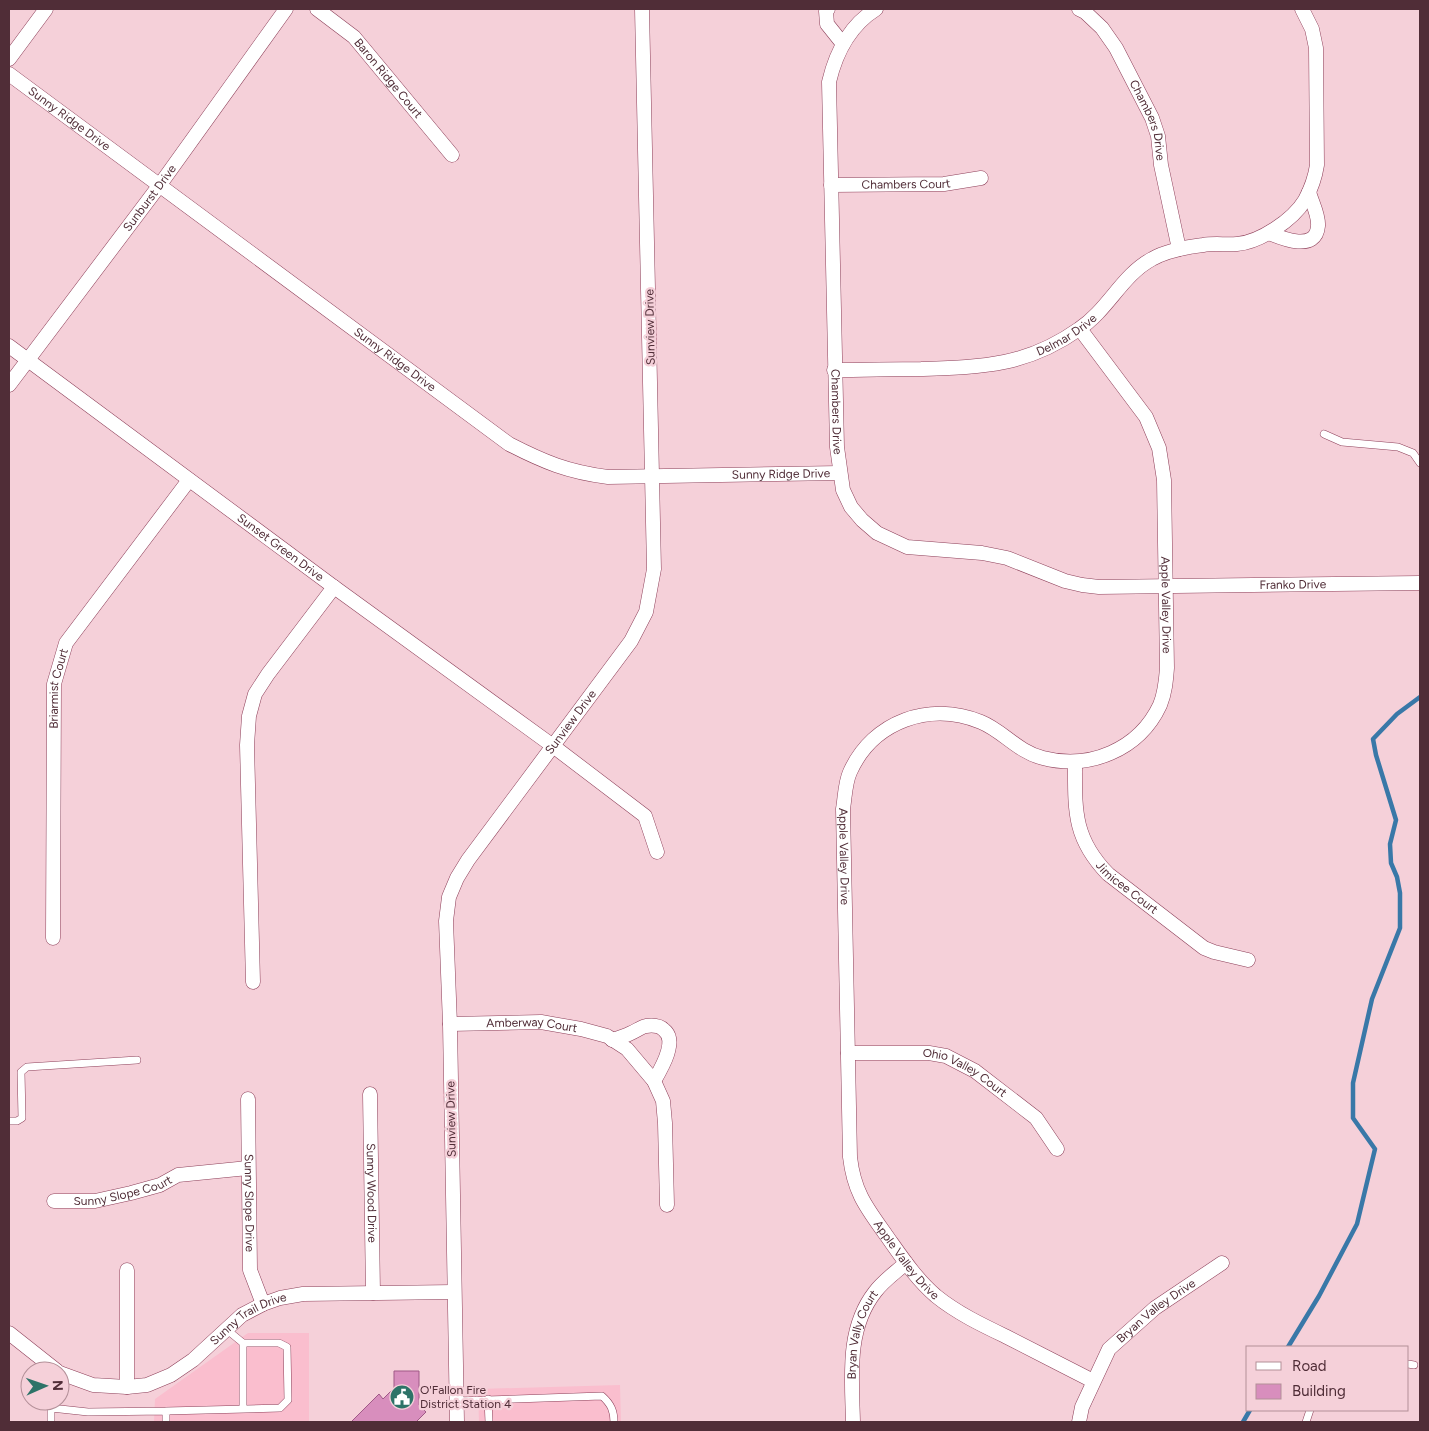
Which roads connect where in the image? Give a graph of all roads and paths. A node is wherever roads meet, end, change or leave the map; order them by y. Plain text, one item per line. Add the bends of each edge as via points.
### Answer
1 (46, 9) edge
2 (286, 9) edge
3 (317, 9) edge
4 (642, 9) edge
5 (828, 9) edge
6 (1079, 9) edge
7 (1302, 9) edge
8 (868, 11) edge
9 (843, 44) junction
10 (9, 59) edge
11 (9, 74) edge
12 (452, 155) dead end
13 (981, 178) dead end
14 (159, 186) junction
15 (831, 186) junction
16 (1309, 192) junction
17 (1269, 233) junction
18 (1179, 249) junction
19 (1080, 329) junction
20 (9, 346) edge
21 (27, 359) junction
22 (834, 370) junction
23 (9, 385) edge
24 (1324, 434) dead end
25 (1420, 463) edge
26 (840, 473) junction
27 (653, 477) junction
28 (189, 480) junction
29 (1420, 583) edge
30 (334, 587) junction
31 (1165, 587) junction
32 (553, 746) junction
33 (1076, 762) junction
34 (657, 852) dead end
35 (53, 938) dead end
36 (1248, 960) dead end
37 (253, 982) dead end
38 (450, 1024) junction
39 (612, 1040) junction
40 (848, 1053) junction
41 (137, 1060) dead end
42 (654, 1081) junction
43 (370, 1094) dead end
44 (248, 1099) dead end
45 (9, 1121) edge
46 (1057, 1149) dead end
47 (248, 1168) junction
48 (54, 1201) dead end
49 (667, 1205) dead end
50 (906, 1263) junction
51 (1222, 1264) dead end
52 (127, 1270) dead end
53 (454, 1292) junction
54 (373, 1293) junction
55 (263, 1304) junction
56 (226, 1328) junction
57 (9, 1333) edge
58 (243, 1343) junction
59 (42, 1361) edge
60 (70, 1379) edge
61 (1093, 1381) junction
62 (127, 1387) junction
63 (488, 1400) junction
64 (457, 1401) junction
65 (70, 1408) edge
66 (243, 1409) junction
67 (166, 1411) junction
68 (166, 1422) edge
69 (457, 1422) edge
70 (489, 1422) edge
71 (614, 1422) edge
72 (854, 1422) edge
73 (1079, 1422) edge

1 - 10 street
2 - 14 street, Sunburst Drive
3 - 12 street, Baron Ridge Court via 354,37
4 - 27 street, Sunview Drive
5 - 9 street via 827,24
6 - 18 street, Chambers Drive via 1102,28 1116,48 1152,118
7 - 16 street, Delmar Drive via 1312,29 1316,48 1318,165
8 - 9 street, Chambers Drive
9 - 15 street, Chambers Drive via 829,82
11 - 14 street, Sunny Ridge Drive
13 - 15 street, Chambers Court via 944,184
14 - 21 street, Sunburst Drive
14 - 27 street, Sunny Ridge Drive via 509,444 540,460 586,474
15 - 22 street, Chambers Drive
16 - 17 street, Delmar Drive via 1304,202
16 - 17 street via 1318,227 1314,236 1305,242 1286,241
17 - 18 street, Delmar Drive via 1238,244
18 - 19 street, Delmar Drive via 1152,258 1128,276 1101,310
19 - 22 street, Delmar Drive via 1043,351 988,366
19 - 31 street, Apple Valley Drive via 1146,417 1158,448 1164,480
20 - 21 street, Sunset Green Drive
21 - 23 street, Sunburst Drive
21 - 28 street, Sunset Green Drive
22 - 26 street, Chambers Drive
24 - 25 lane via 1342,442 1398,446 1413,453
26 - 27 street, Sunny Ridge Drive
26 - 31 street, Chambers Drive via 843,490 862,520 877,533 907,547 960,550 1006,558 1082,585
27 - 32 street, Sunview Drive via 654,569 646,612 632,641
28 - 30 street, Sunset Green Drive
28 - 35 street, Briarmist Court via 66,643 54,684
29 - 31 street, Franko Drive
30 - 32 street, Sunset Green Drive
30 - 37 street via 268,674 255,694 250,716
31 - 33 street, Apple Valley Drive via 1167,668 1165,688 1154,716 1146,728 1121,749 1087,762
32 - 34 street, Sunset Green Drive via 645,816
32 - 38 street, Sunview Drive via 468,860 449,897 446,921
33 - 36 street, Jimicee Court via 1078,826 1095,861 1204,948
33 - 40 street, Apple Valley Drive via 1042,758 1016,746 983,722 934,713 893,725 872,740 861,754 849,774 843,809
38 - 39 street, Amberway Court via 540,1022 581,1029
38 - 53 street, Sunview Drive
39 - 42 street, Amberway Court via 627,1049
39 - 42 street via 644,1026 658,1025 666,1031 668,1051
40 - 46 street, Ohio Valley Court via 946,1056 975,1071 1036,1118
40 - 50 street, Apple Valley Drive via 850,1157 856,1189
41 - 45 lane via 27,1067 21,1072 22,1118
42 - 49 street, Amberway Court via 663,1101
43 - 54 street, Sunny Wood Drive
44 - 47 street, Sunny Slope Drive
47 - 48 street, Sunny Slope Court via 178,1175 160,1185 95,1201
47 - 55 street, Sunny Slope Drive via 250,1270
50 - 61 street, Apple Valley Drive via 938,1297 960,1313
50 - 72 street, Bryan Vally Court via 876,1290 864,1308 856,1330 852,1372
51 - 61 street, Bryan Valley Drive via 1155,1308 1109,1349
52 - 62 street
53 - 54 street, Sunny Trail Drive
53 - 64 street, Sunview Drive
54 - 55 street, Sunny Trail Drive via 303,1294
55 - 56 street, Sunny Trail Drive
56 - 58 lane
56 - 62 street, Sunny Trail Drive via 171,1375 147,1385
57 - 59 street, Sunny Trail Drive
58 - 66 lane
58 - 66 lane via 279,1343 287,1347 288,1400 280,1408
60 - 62 street, Sunny Trail Drive via 93,1385
61 - 73 street, Bryan Valley Drive
63 - 64 lane
63 - 70 lane
63 - 71 lane via 602,1396 610,1403
64 - 69 street, Sunview Drive
65 - 67 lane via 88,1412
66 - 67 lane
67 - 68 lane

